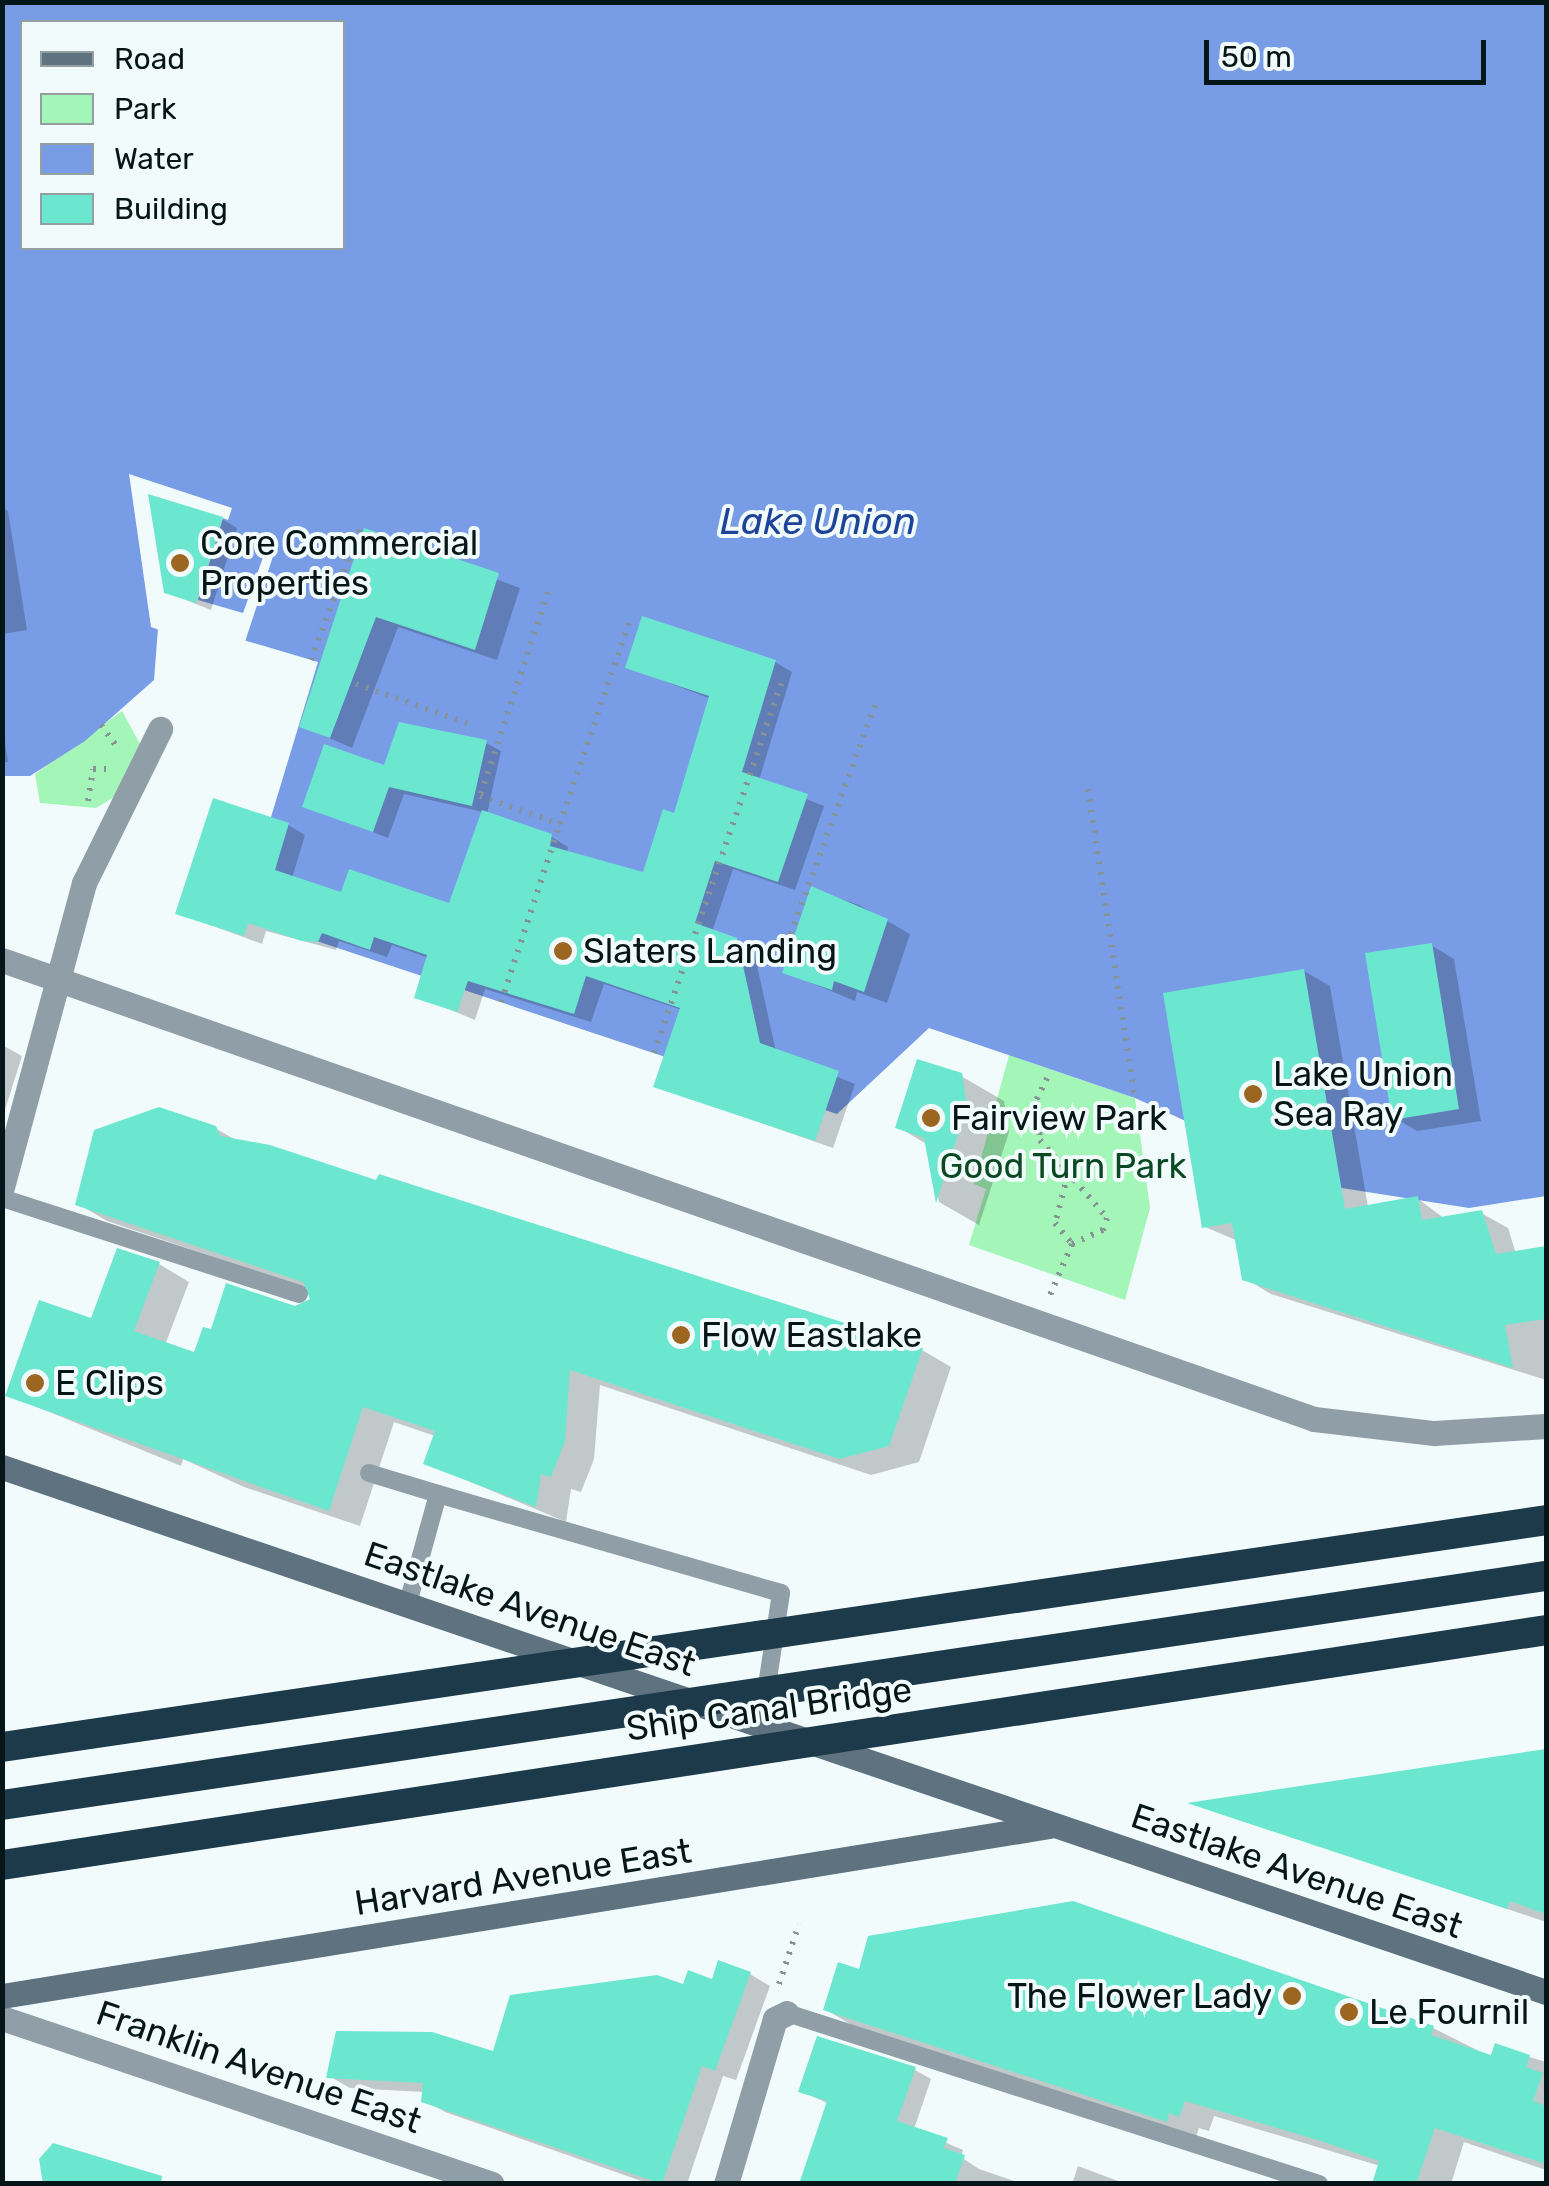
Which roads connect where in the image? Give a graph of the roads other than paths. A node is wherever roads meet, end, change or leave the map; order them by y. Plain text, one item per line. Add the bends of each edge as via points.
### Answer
1 (160, 729) dead end
2 (2, 960) edge
3 (62, 980) junction
4 (2, 1187) edge
5 (2, 1198) edge
6 (300, 1294) dead end
7 (1546, 1426) edge
8 (2, 1467) edge
9 (369, 1473) dead end
10 (438, 1494) junction
11 (1546, 1520) edge
12 (1546, 1576) edge
13 (408, 1603) junction
14 (1546, 1630) edge
15 (761, 1726) junction
16 (2, 1747) edge
17 (2, 1805) edge
18 (1054, 1825) junction
19 (2, 1865) edge
20 (1546, 1992) edge
21 (2, 1996) edge
22 (781, 2004) joint
23 (2, 2018) edge
24 (492, 2184) edge
25 (726, 2184) edge
26 (1319, 2184) edge

1 - 3 street via 84,884
2 - 3 street
3 - 4 street
3 - 7 street via 1314,1419 1434,1433
5 - 6 lane
8 - 13 main road, Eastlake Avenue East
9 - 10 lane
10 - 13 lane
10 - 15 lane via 781,1593
11 - 16 highway, Ship Canal Bridge, bridge
12 - 17 highway, Ship Canal Bridge, bridge
13 - 15 main road, Eastlake Avenue East
14 - 19 highway, Ship Canal Bridge, bridge
15 - 18 main road, Eastlake Avenue East
18 - 20 main road, Eastlake Avenue East
18 - 21 main road, Harvard Avenue East
22 - 25 street
22 - 26 lane
23 - 24 street, Franklin Avenue East

